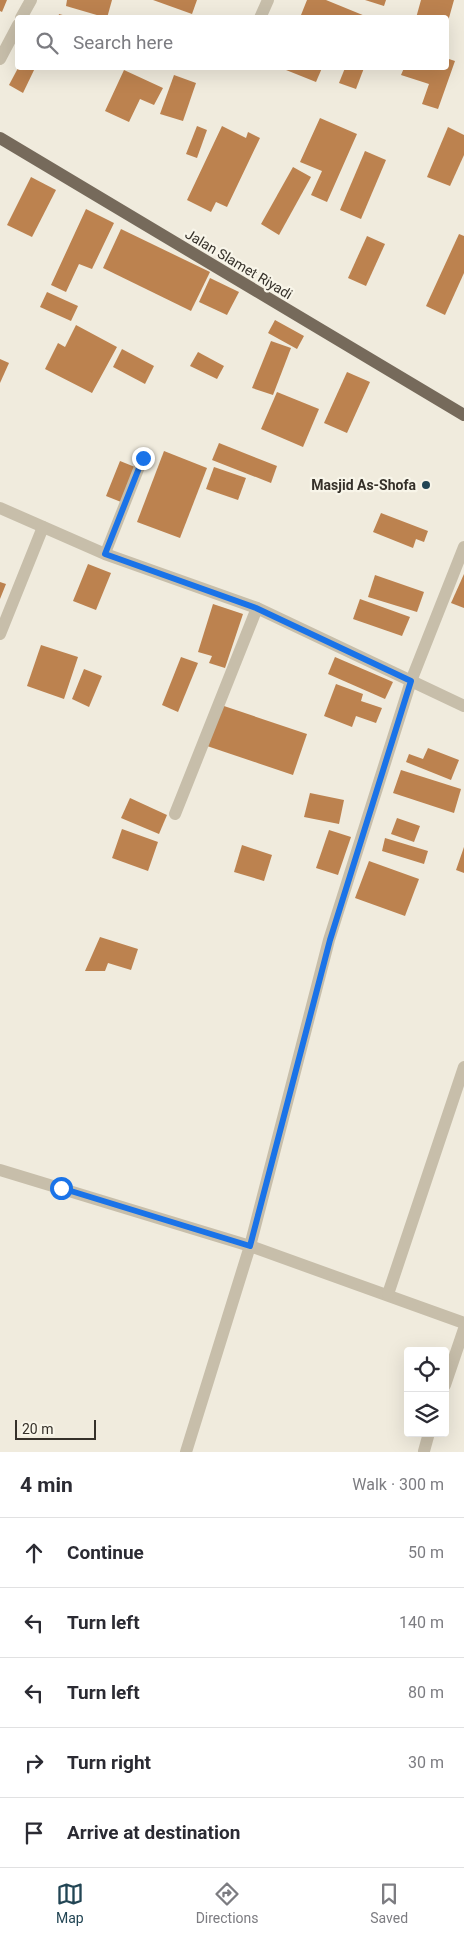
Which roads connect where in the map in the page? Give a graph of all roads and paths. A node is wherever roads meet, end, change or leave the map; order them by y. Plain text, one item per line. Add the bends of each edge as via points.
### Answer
1 (31, 0) edge
2 (268, 0) edge
3 (24, 15) edge
4 (261, 15) edge
5 (15, 31) edge
6 (0, 59) edge
7 (0, 138) edge
8 (464, 415) edge
9 (143, 458) dead end
10 (0, 508) edge
11 (43, 527) junction
12 (464, 547) edge
13 (105, 554) junction
14 (256, 608) junction
15 (0, 634) edge
16 (411, 681) junction
17 (464, 706) edge
18 (175, 814) dead end
19 (464, 1067) edge
20 (0, 1170) edge
21 (250, 1246) junction
22 (388, 1294) junction
23 (464, 1323) edge
24 (464, 1329) edge
25 (449, 1373) edge
26 (428, 1437) edge
27 (424, 1451) dead end
28 (186, 1452) edge

1 - 3 street
2 - 4 street
5 - 6 street
7 - 8 main road, Jalan Slamet Riyadi
9 - 13 lane
10 - 11 street
11 - 13 street
11 - 15 street
12 - 16 street
13 - 14 street
14 - 16 street
14 - 18 street
16 - 17 street
16 - 21 street via 330,940
19 - 22 street
20 - 21 street
21 - 22 street
21 - 28 street
22 - 23 street
24 - 25 street
26 - 27 street

